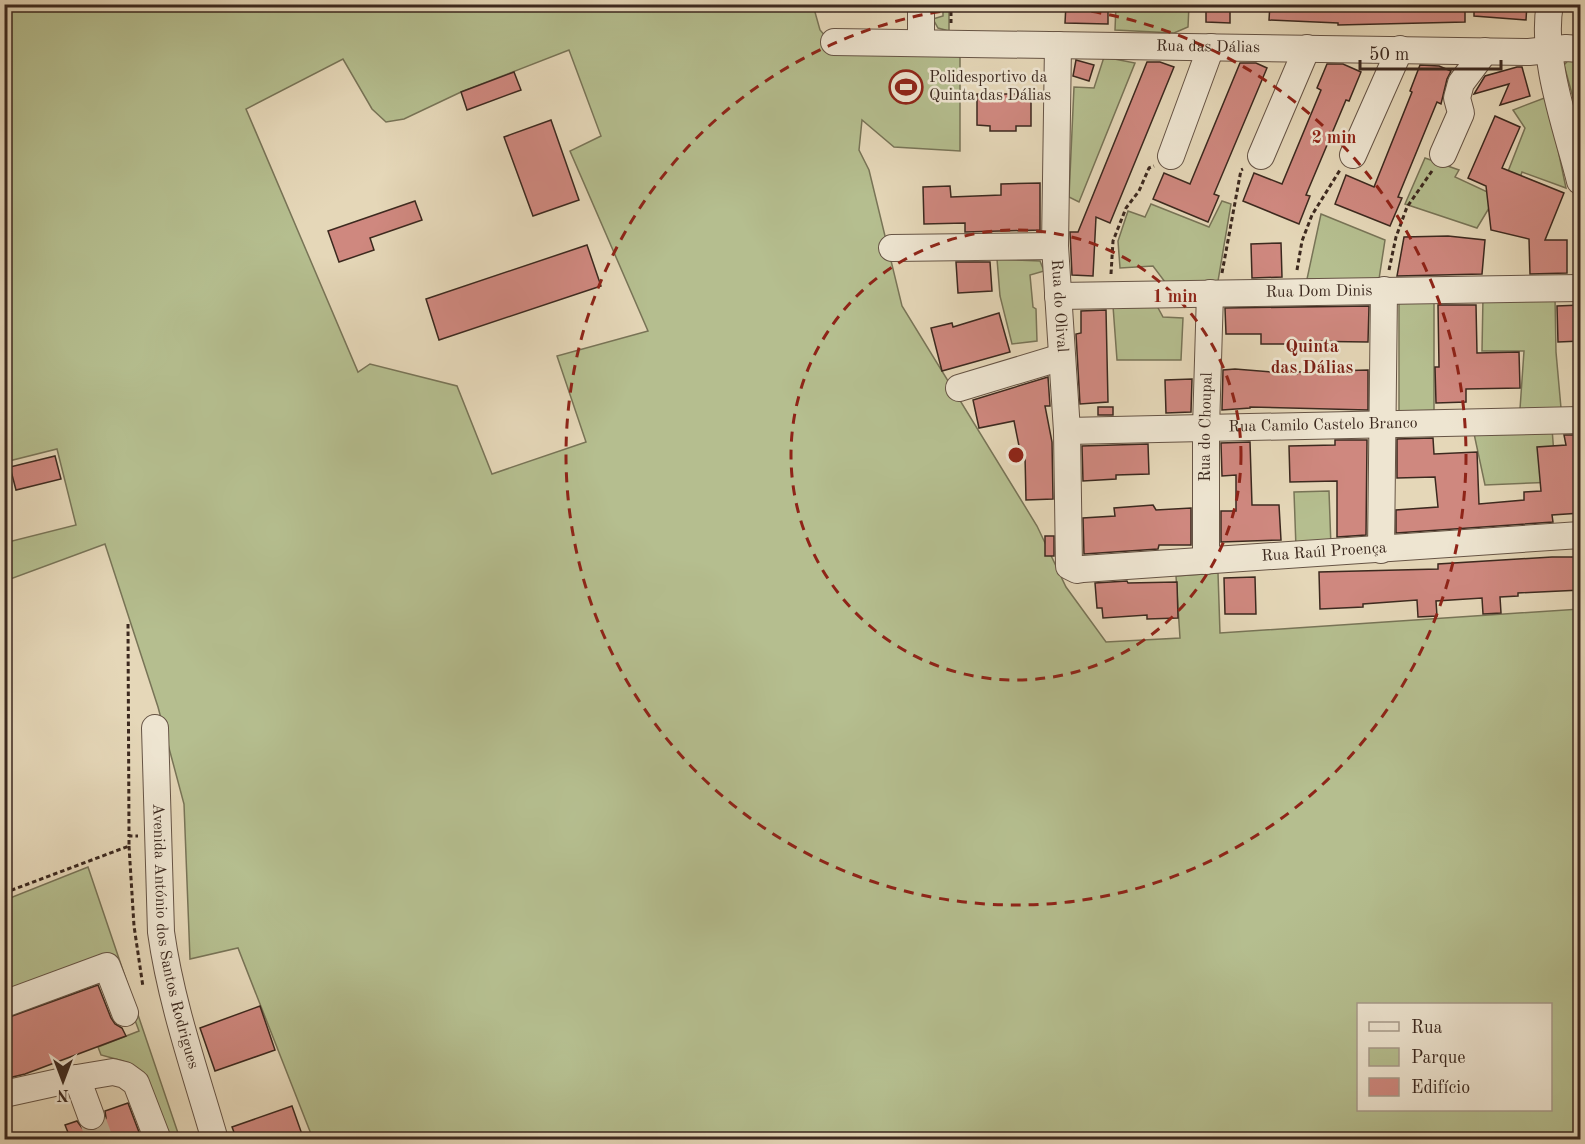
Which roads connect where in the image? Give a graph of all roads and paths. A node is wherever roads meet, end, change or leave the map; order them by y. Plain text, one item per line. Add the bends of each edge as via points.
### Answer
1 (921, 4) edge
2 (1550, 4) edge
3 (834, 42) dead end
4 (921, 42) junction
5 (1058, 45) junction
6 (1211, 47) junction
7 (1307, 48) junction
8 (1400, 49) junction
9 (1581, 49) edge
10 (1549, 50) junction
11 (1485, 51) junction
12 (1443, 154) joint
13 (1353, 155) joint
14 (1171, 156) joint
15 (1261, 156) joint
16 (1581, 181) edge
17 (1056, 246) junction
18 (892, 248) dead end
19 (1581, 288) edge
20 (1384, 290) junction
21 (1294, 292) junction
22 (1214, 293) junction
23 (1109, 295) junction
24 (1058, 296) junction
25 (1062, 357) junction
26 (959, 388) dead end
27 (1581, 420) edge
28 (1383, 424) junction
29 (1206, 428) junction
30 (1067, 431) junction
31 (1581, 535) edge
32 (1381, 550) junction
33 (1206, 561) junction
34 (1069, 566) joint
35 (128, 624) dead end
36 (156, 728) dead end
37 (129, 836) junction
38 (158, 836) junction
39 (129, 846) junction
40 (4, 893) edge
41 (142, 987) dead end
42 (4, 1004) edge
43 (125, 1013) dead end
44 (77, 1078) junction
45 (4, 1094) edge
46 (91, 1116) tunnel mouth
47 (158, 1140) edge
48 (215, 1140) edge

1 - 4 street
2 - 10 street
3 - 4 street, Rua das Dálias
4 - 5 street, Rua das Dálias
5 - 6 street, Rua das Dálias
5 - 17 street, Rua do Olival
6 - 7 street, Rua das Dálias
6 - 14 street
7 - 8 street, Rua das Dálias
7 - 15 street
8 - 11 street, Rua das Dálias
8 - 13 street
9 - 10 street, Rua das Dálias
10 - 11 street, Rua das Dálias
10 - 16 street
11 - 12 street via 1461,83 1457,98 1461,113
12 - 20 path via 1407,207
13 - 21 path via 1312,215 1302,241
14 - 23 path via 1149,168 1126,208 1113,241
15 - 22 path via 1241,170
17 - 18 street
17 - 24 street, Rua do Olival
19 - 20 street, Rua Dom Dinis
20 - 21 street, Rua Dom Dinis
20 - 28 street
21 - 22 street, Rua Dom Dinis
22 - 23 street, Rua Dom Dinis
22 - 29 street, Rua do Choupal
23 - 24 street, Rua Dom Dinis
24 - 25 street, Rua do Olival
25 - 26 street
25 - 30 street, Rua do Olival
27 - 28 street, Rua Camilo Castelo Branco
28 - 29 street, Rua Camilo Castelo Branco
28 - 32 street
29 - 30 street, Rua Camilo Castelo Branco
29 - 33 street, Rua do Choupal
30 - 34 street, Rua do Olival
31 - 32 street, Rua Raúl Proença
32 - 33 street, Rua Raúl Proença
33 - 34 street, Rua Raúl Proença via 1077,570
35 - 37 path
36 - 38 street, Avenida António dos Santos Rodrigues
37 - 38 path
37 - 39 path
38 - 48 street, Avenida António dos Santos Rodrigues via 161,932 169,981
39 - 40 path
39 - 41 path
42 - 43 street via 107,966
44 - 45 street
44 - 46 street
44 - 47 street via 113,1072 136,1083

